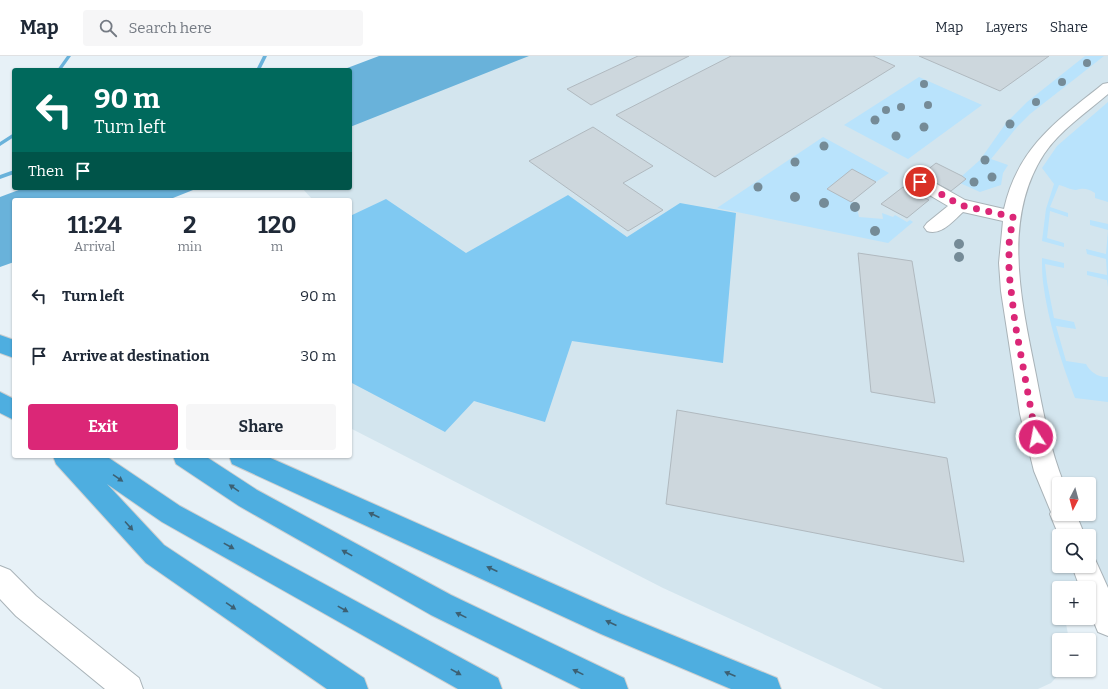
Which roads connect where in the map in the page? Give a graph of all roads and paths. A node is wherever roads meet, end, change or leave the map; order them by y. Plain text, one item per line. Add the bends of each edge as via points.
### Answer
1 (1108, 87) edge
2 (920, 182) dead end
3 (960, 205) junction
4 (1013, 217) junction
5 (933, 227) dead end
6 (0, 343) edge
7 (12, 349) edge
8 (0, 402) edge
9 (12, 409) edge
10 (67, 458) edge
11 (89, 458) edge
12 (189, 458) edge
13 (245, 458) edge
14 (1052, 483) edge
15 (1088, 573) edge
16 (0, 580) edge
17 (1108, 622) edge
18 (128, 689) edge
19 (353, 689) edge
20 (487, 689) edge
21 (613, 689) edge
22 (766, 689) edge

1 - 4 street via 1049,137 1036,154 1026,171 1014,206
2 - 3 street
3 - 4 street
3 - 5 street
4 - 14 street via 1009,244 1009,273 1015,323 1036,437
6 - 7 highway
8 - 9 highway
10 -> 19 highway via 155,554
11 -> 20 highway via 171,514
21 -> 12 highway via 441,605 248,498
22 -> 13 highway via 611,624
15 - 17 street
16 - 18 street via 26,606

